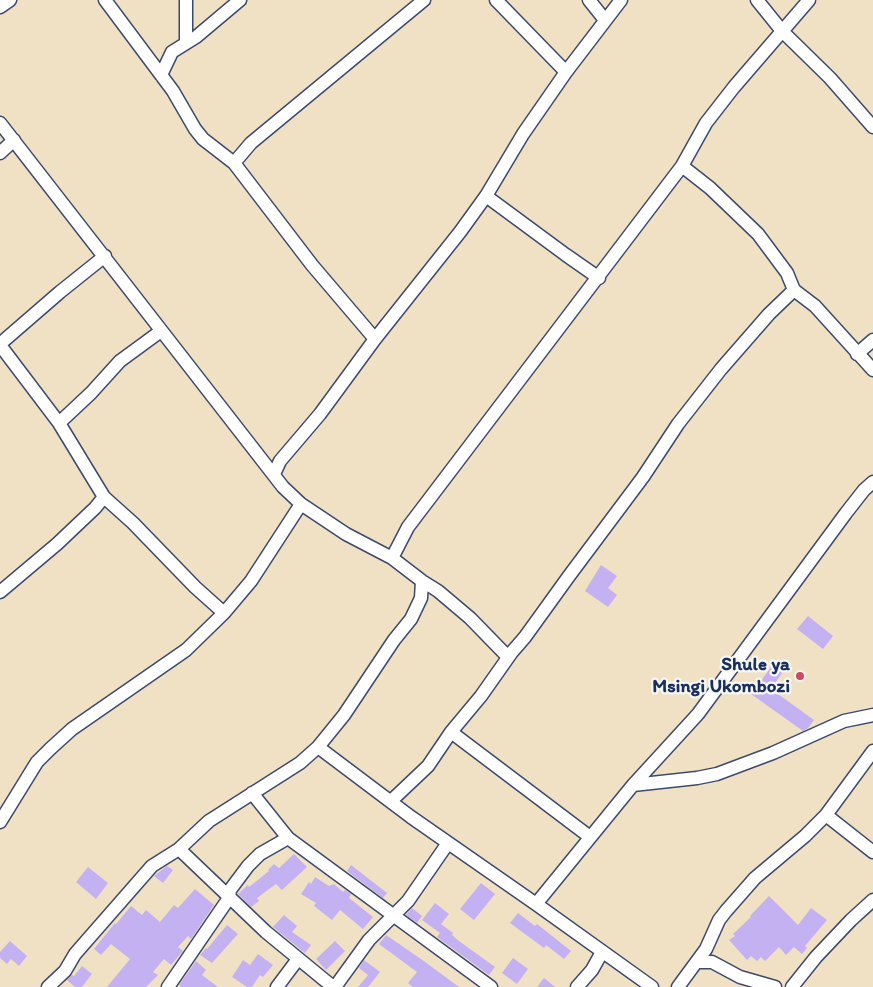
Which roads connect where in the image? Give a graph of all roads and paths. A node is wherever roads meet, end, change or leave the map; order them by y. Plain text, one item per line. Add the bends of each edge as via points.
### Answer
1 (10, 0) edge
2 (105, 0) edge
3 (186, 0) edge
4 (240, 0) edge
5 (424, 0) edge
6 (496, 0) edge
7 (589, 0) edge
8 (621, 0) edge
9 (757, 0) edge
10 (809, 0) edge
11 (0, 7) edge
12 (605, 20) junction
13 (782, 31) junction
14 (186, 43) junction
15 (566, 72) junction
16 (161, 75) junction
17 (0, 123) edge
18 (873, 127) edge
19 (14, 140) junction
20 (0, 153) edge
21 (234, 163) junction
22 (682, 166) junction
23 (486, 196) junction
24 (105, 256) junction
25 (599, 278) junction
26 (794, 290) junction
27 (161, 330) junction
28 (375, 339) junction
29 (873, 340) edge
30 (0, 345) edge
31 (857, 354) junction
32 (873, 370) edge
33 (60, 423) junction
34 (274, 474) junction
35 (873, 482) edge
36 (104, 497) junction
37 (301, 504) junction
38 (392, 558) junction
39 (422, 581) junction
40 (0, 592) edge
41 (224, 613) junction
42 (508, 657) junction
43 (873, 715) edge
44 (451, 732) junction
45 (318, 747) junction
46 (873, 751) edge
47 (633, 785) junction
48 (252, 793) junction
49 (391, 801) junction
50 (826, 815) junction
51 (0, 822) edge
52 (590, 837) junction
53 (288, 838) junction
54 (448, 844) junction
55 (870, 845) edge
56 (179, 849) junction
57 (229, 898) junction
58 (873, 900) edge
59 (536, 904) junction
60 (393, 914) junction
61 (602, 952) junction
62 (298, 958) junction
63 (697, 962) junction
64 (48, 987) edge
65 (168, 987) edge
66 (277, 987) edge
67 (334, 987) edge
68 (491, 987) edge
69 (577, 987) edge
70 (652, 987) edge
71 (678, 987) edge
72 (775, 987) edge
73 (792, 987) edge

1 - 11 street
2 - 16 street
3 - 14 street
4 - 14 street
5 - 21 street via 251,144
6 - 15 street
7 - 12 street
8 - 12 street
9 - 13 street
10 - 13 street
12 - 15 street
13 - 18 street via 830,78
13 - 22 street via 706,123
14 - 16 street via 172,52
15 - 23 street via 523,134
16 - 21 street via 183,106 194,129
17 - 19 street
19 - 20 street
19 - 24 street
21 - 28 street via 312,265
22 - 25 street
22 - 26 street via 758,234 787,273
23 - 25 street
23 - 28 street
24 - 27 street
24 - 30 street
25 - 38 street via 408,527
26 - 31 street via 815,306
26 - 42 street via 721,369 678,424 643,477
27 - 33 street via 120,361
27 - 34 street
28 - 34 street
29 - 31 street
30 - 33 street
31 - 32 street
33 - 36 street
34 - 37 street
35 - 47 street via 846,513 698,714
36 - 40 street via 57,544
36 - 41 street
37 - 38 street via 346,534
37 - 41 street via 252,581
38 - 39 street
39 - 42 street via 470,618
39 - 45 street via 421,598 411,619
41 - 51 street via 186,650 72,729 50,749 37,762
42 - 44 street
43 - 47 street via 844,721 717,774
44 - 49 street via 428,766
44 - 52 street
45 - 48 street via 300,763
45 - 49 street
46 - 50 street
47 - 52 street
48 - 53 street
48 - 56 street via 209,821
49 - 54 street
50 - 55 street
50 - 63 street via 742,891 719,920
52 - 59 street
53 - 57 street via 260,854 248,866 230,890
53 - 60 street
54 - 59 street
54 - 60 street via 408,901
56 - 57 street
56 - 64 street via 152,866
57 - 62 street
57 - 65 street
58 - 73 street via 816,957
59 - 61 street
60 - 67 street
60 - 68 street
61 - 69 street
61 - 70 street
62 - 66 street
62 - 67 street
63 - 71 street
63 - 72 street via 712,962 740,977

